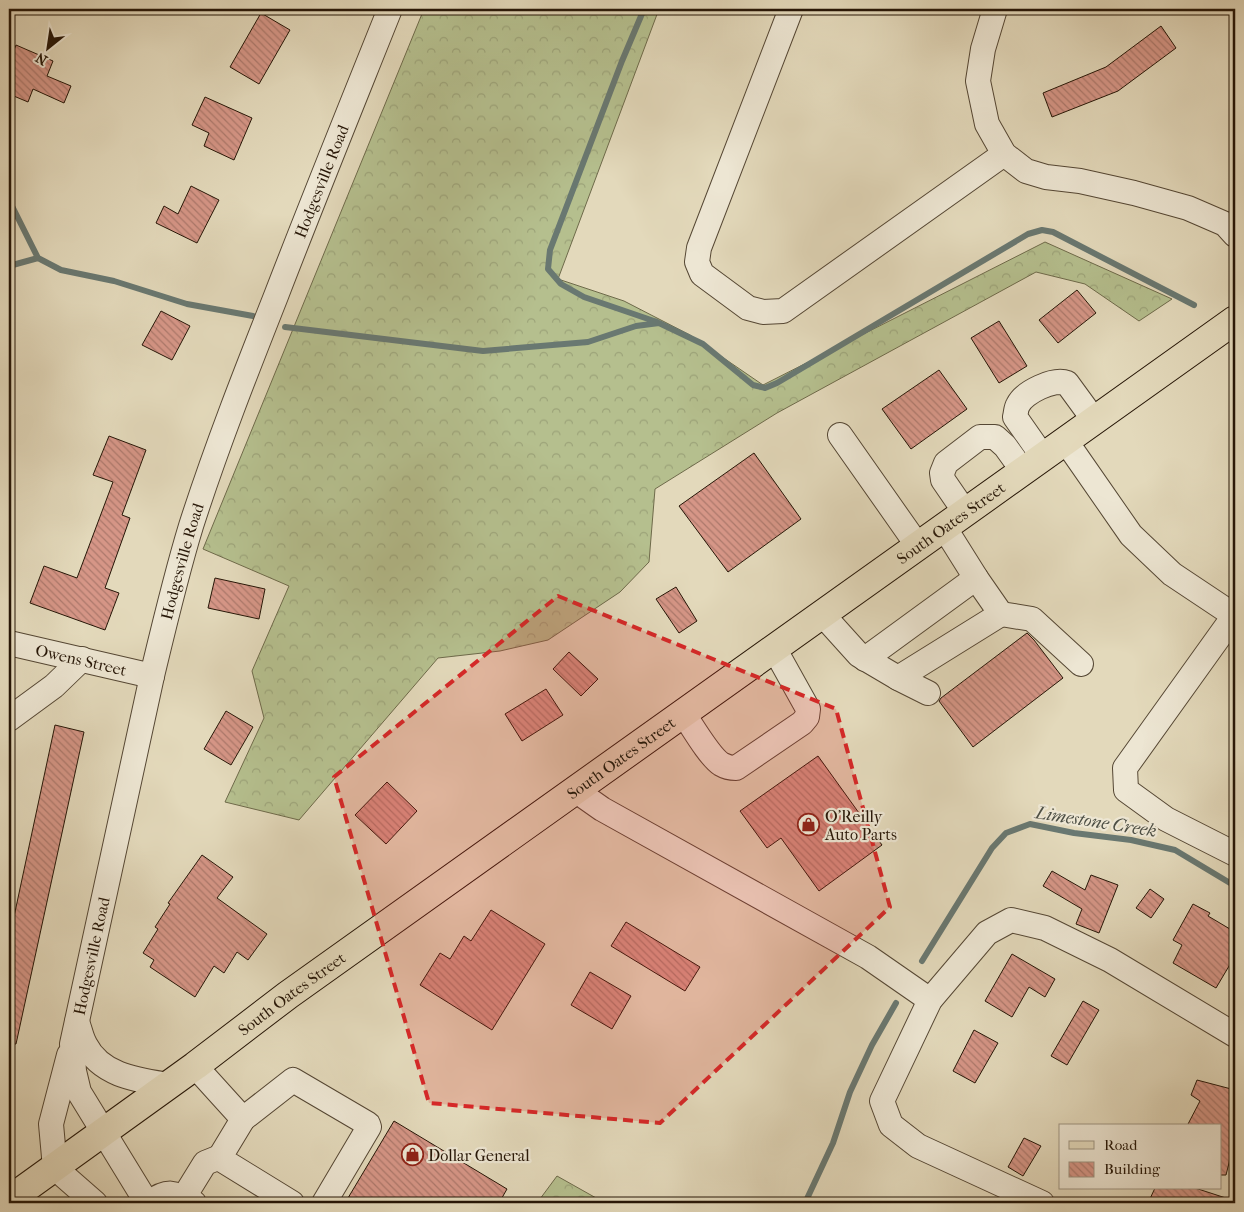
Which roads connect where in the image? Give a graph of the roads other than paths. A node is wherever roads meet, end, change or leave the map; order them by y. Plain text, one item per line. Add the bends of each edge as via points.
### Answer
1 (390, 9) edge
2 (791, 9) edge
3 (995, 9) edge
4 (1004, 154) junction
5 (1235, 235) edge
6 (1235, 320) edge
7 (1094, 420) junction
8 (840, 435) dead end
9 (1066, 440) junction
10 (1033, 464) junction
11 (955, 519) junction
12 (918, 546) junction
13 (976, 578) junction
14 (822, 614) junction
15 (1001, 614) junction
16 (1235, 616) edge
17 (9, 643) edge
18 (774, 648) junction
19 (865, 659) junction
20 (82, 660) junction
21 (1081, 664) dead end
22 (152, 676) junction
23 (898, 678) junction
24 (928, 693) dead end
25 (682, 713) junction
26 (9, 719) edge
27 (575, 790) junction
28 (1235, 854) edge
29 (930, 1000) junction
30 (74, 1033) junction
31 (1235, 1035) edge
32 (195, 1066) junction
33 (169, 1085) junction
34 (243, 1120) junction
35 (104, 1132) junction
36 (220, 1157) junction
37 (55, 1168) junction
38 (9, 1200) edge
39 (189, 1200) edge
40 (95, 1203) edge
41 (148, 1203) edge
42 (292, 1203) edge
43 (324, 1203) edge
44 (1042, 1203) edge

1 - 22 street, Hodgesville Road via 216,455 191,526
2 - 4 street via 699,248 697,262 702,274 748,308 763,312 783,311
3 - 4 street via 978,81 987,124
4 - 5 street via 1026,170 1046,177 1125,191 1188,208 1225,224
6 - 7 main road, South Oates Street
7 - 9 main road, South Oates Street
7 - 10 street via 1067,383 1061,381 1048,383 1022,399 1015,417
8 - 12 street
9 - 10 main road, South Oates Street
9 - 16 street via 1130,535 1172,574
10 - 11 main road, South Oates Street
10 - 11 street via 995,437 980,437 946,463 942,473
11 - 12 main road, South Oates Street
11 - 13 street
12 - 14 main road, South Oates Street
13 - 15 street
13 - 19 street
14 - 18 main road, South Oates Street
14 - 19 street
15 - 21 street via 1032,619
15 - 23 street
16 - 28 street via 1125,768 1126,790 1166,819
17 - 20 street, Owens Street
18 - 25 main road, South Oates Street
18 - 25 street via 808,709 802,723 736,768 729,768 714,757
19 - 23 street
20 - 22 street, Owens Street
20 - 26 street via 54,686
22 - 30 street, Hodgesville Road
23 - 24 street
25 - 27 main road, South Oates Street
27 - 29 street via 602,810 868,956
27 - 32 main road, South Oates Street via 288,994
29 - 31 street via 987,933 1010,920 1045,928 1110,960
29 - 44 street via 882,1101 891,1125 918,1146
30 - 33 street via 96,1060 113,1072
30 - 35 street, Hodgesville Road via 74,1071 79,1092
30 - 37 street via 51,1124
32 - 33 main road, South Oates Street
32 - 34 street
33 - 35 main road, South Oates Street
34 - 36 street
34 - 43 street via 292,1080 368,1124 369,1129
35 - 37 main road, South Oates Street
35 - 41 street, Hodgesville Road
36 - 39 street via 206,1163
36 - 42 street
37 - 38 main road, South Oates Street
37 - 40 street
39 - 41 street via 169,1193

